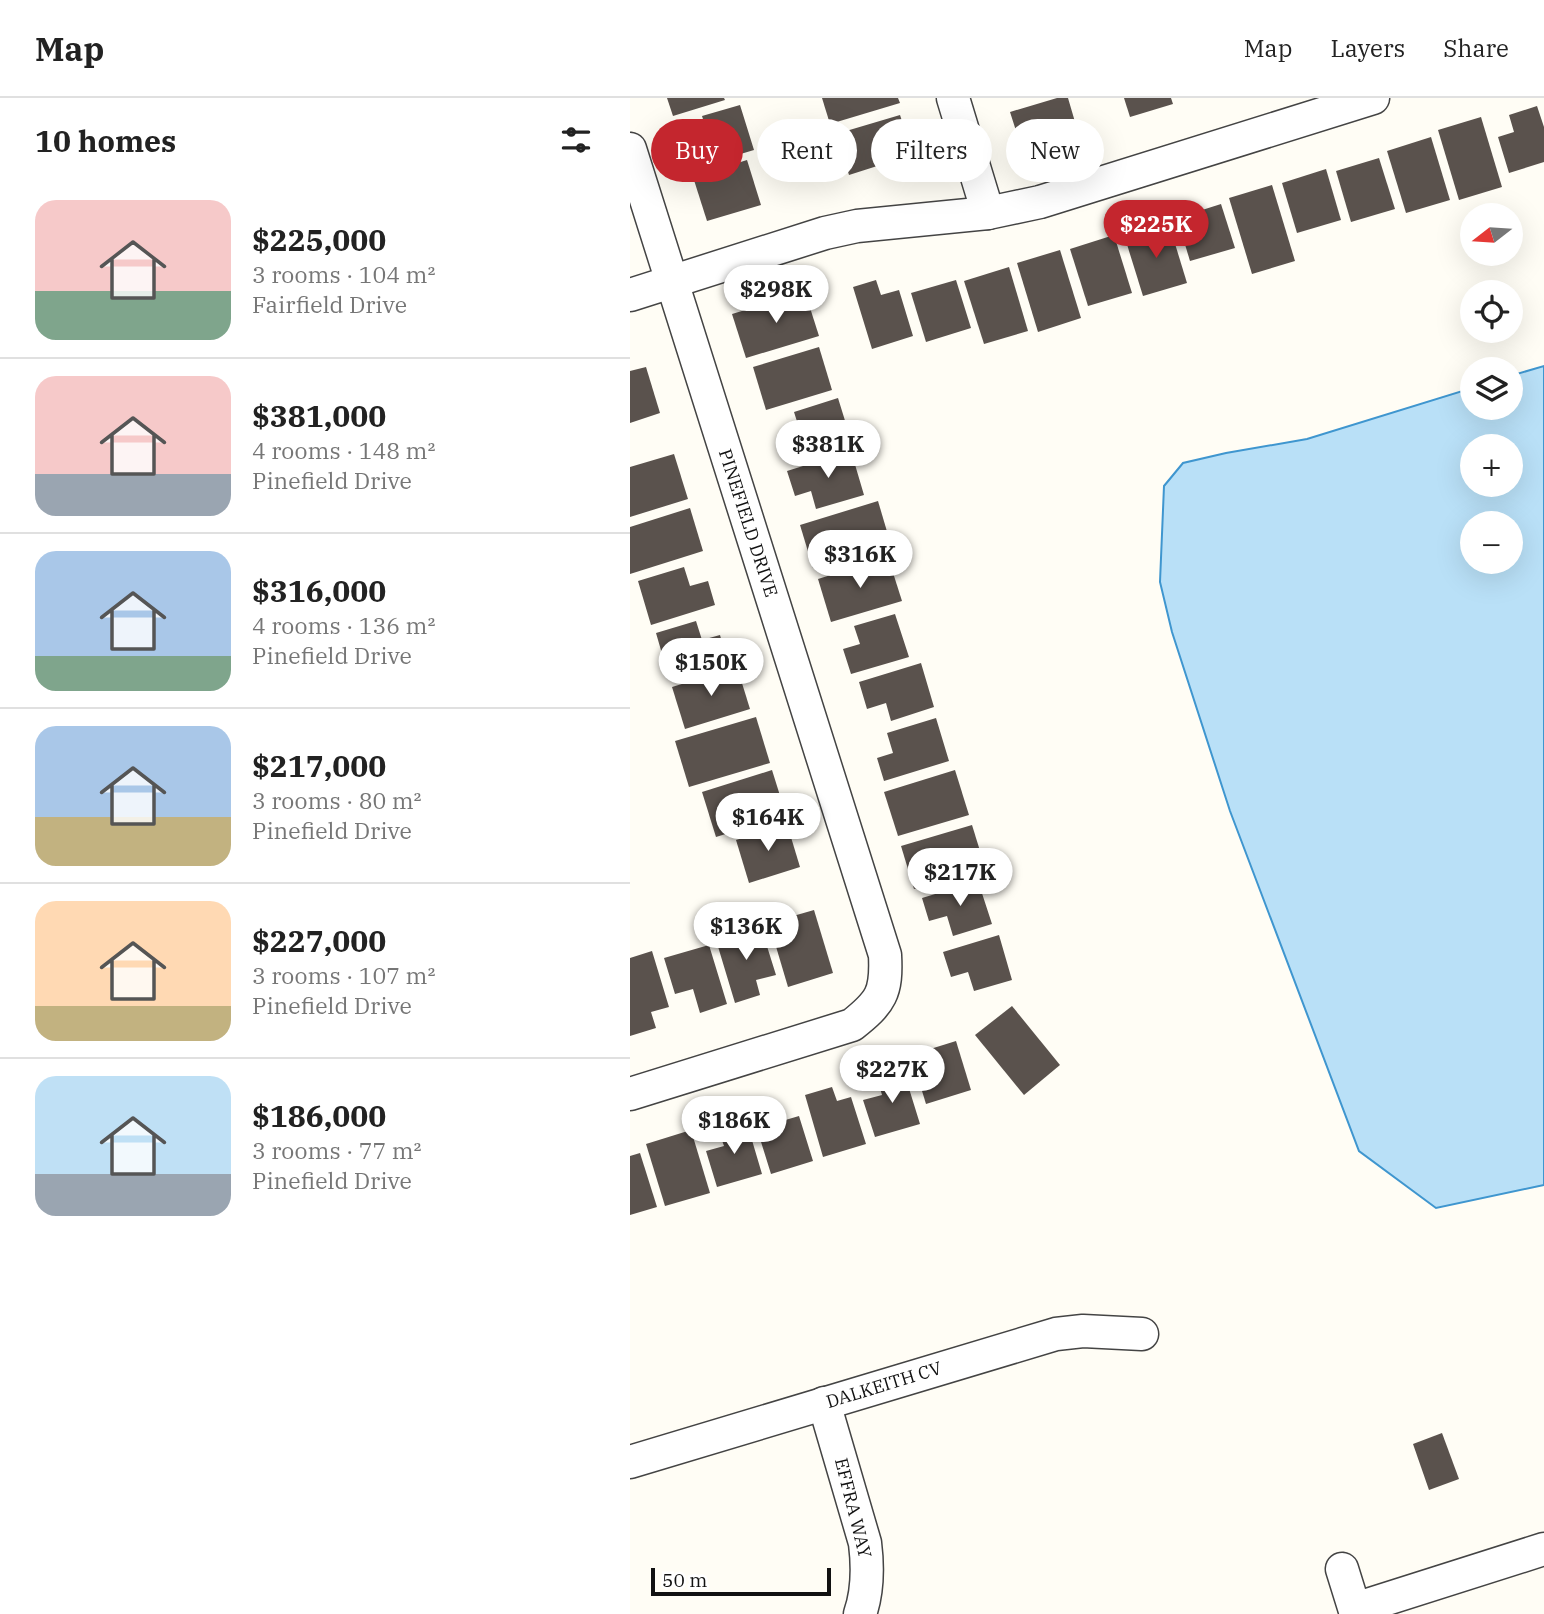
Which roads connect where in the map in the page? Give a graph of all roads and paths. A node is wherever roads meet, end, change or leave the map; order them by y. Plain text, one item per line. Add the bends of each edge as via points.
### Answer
1 (953, 98) edge
2 (1373, 98) edge
3 (630, 149) edge
4 (988, 213) junction
5 (672, 281) junction
6 (630, 295) edge
7 (630, 1094) edge
8 (1142, 1334) dead end
9 (824, 1403) junction
10 (630, 1462) edge
11 (1544, 1549) edge
12 (1342, 1569) dead end
13 (1355, 1611) edge
14 (860, 1614) edge

1 - 4 street
2 - 4 street via 1040,202
3 - 5 street, PINEFIELD DRIVE
4 - 5 street via 857,226
5 - 6 street
5 - 7 street, PINEFIELD DRIVE via 886,955 886,983 873,1008 852,1025
8 - 9 street, DALKEITH CV via 1056,1334
9 - 10 street, DALKEITH CV
9 - 14 street, EFFRA WAY via 865,1543 867,1577
11 - 13 street
12 - 13 street

